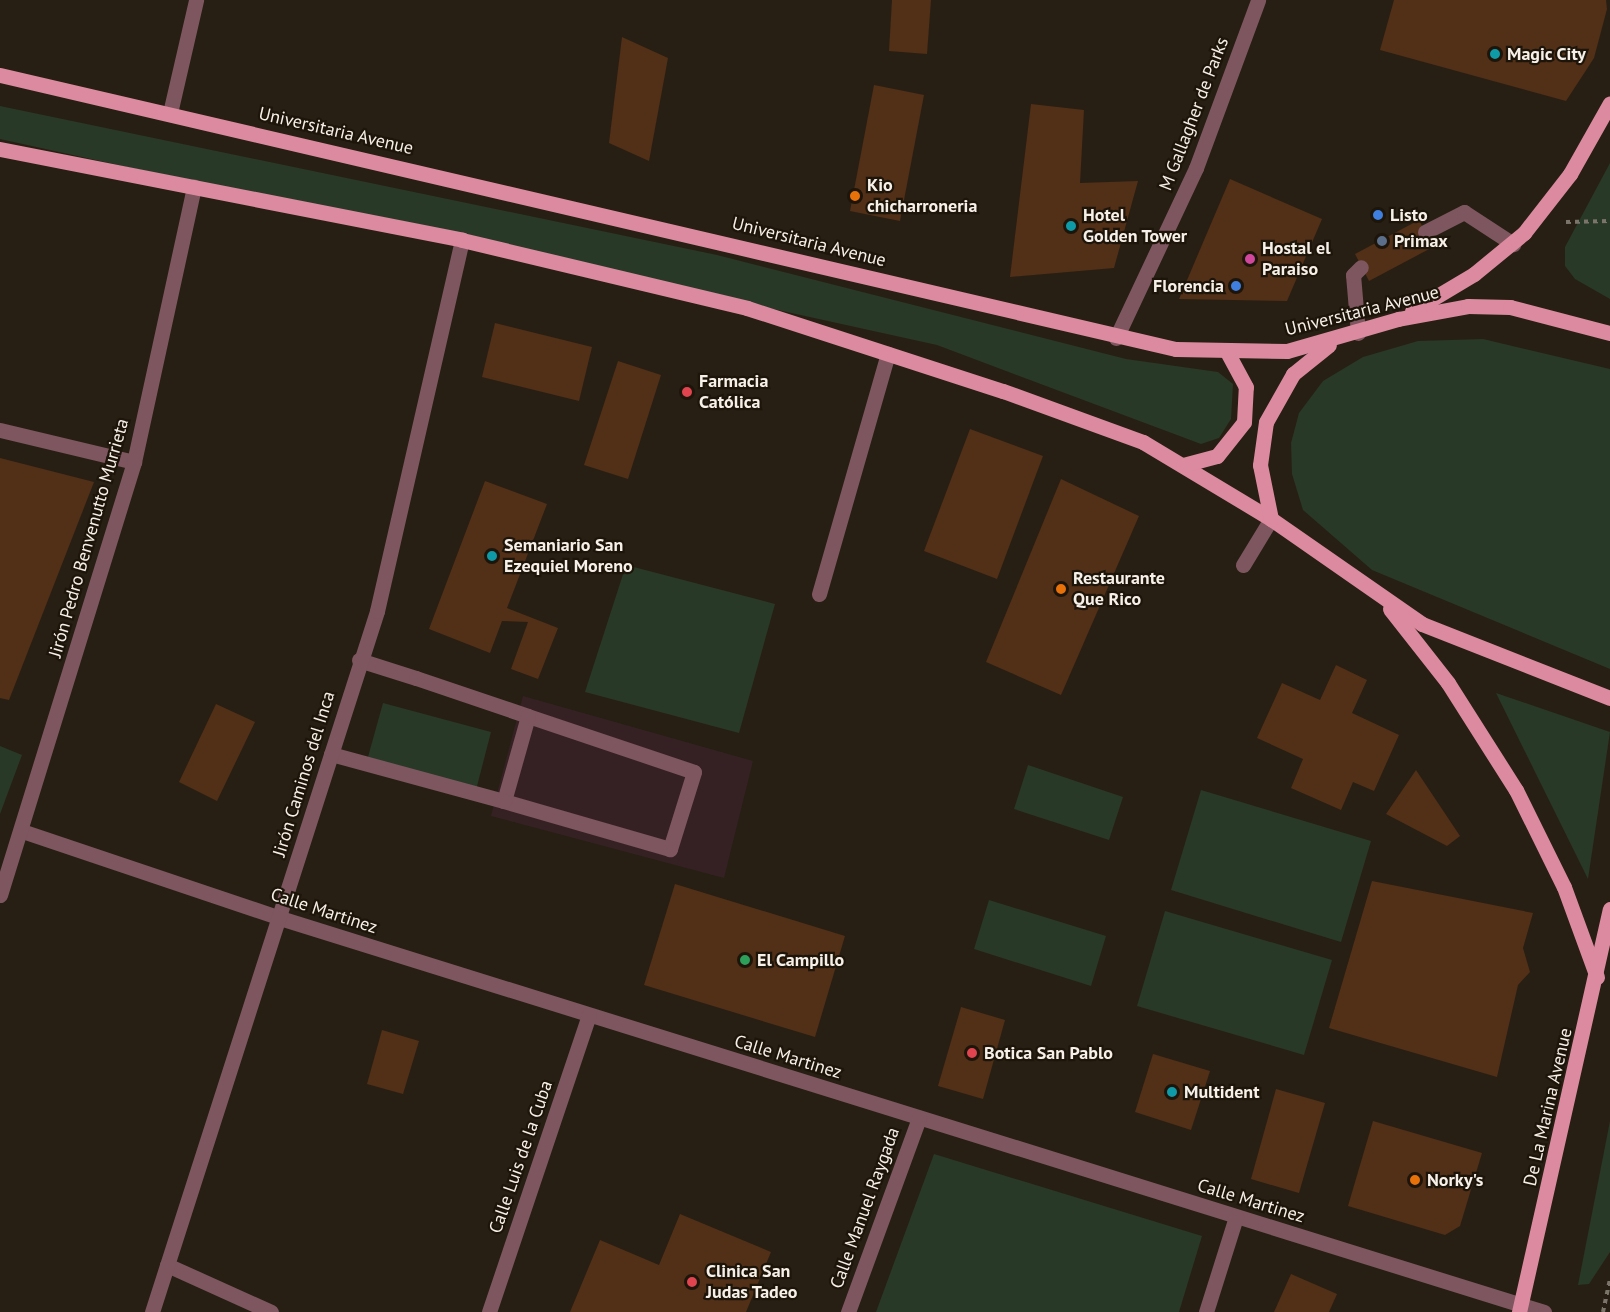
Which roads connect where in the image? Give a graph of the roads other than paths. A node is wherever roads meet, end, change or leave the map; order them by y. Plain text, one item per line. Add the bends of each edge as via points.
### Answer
1 (196, 0) edge
2 (1258, 0) edge
3 (0, 75) edge
4 (1610, 102) edge
5 (170, 113) junction
6 (0, 149) edge
7 (194, 186) junction
8 (1425, 232) dead end
9 (462, 240) junction
10 (1513, 244) junction
11 (1362, 267) dead end
12 (1398, 319) junction
13 (1358, 333) junction
14 (1610, 333) edge
15 (1116, 338) junction
16 (1337, 341) junction
17 (1226, 350) junction
18 (888, 354) junction
19 (0, 430) edge
20 (134, 462) junction
21 (1183, 465) junction
22 (1271, 519) junction
23 (1243, 565) dead end
24 (819, 594) dead end
25 (1380, 598) junction
26 (359, 660) junction
27 (1610, 698) edge
28 (528, 716) junction
29 (331, 754) junction
30 (504, 801) junction
31 (22, 831) junction
32 (0, 895) edge
33 (1610, 909) edge
34 (280, 918) junction
35 (1597, 977) junction
36 (590, 1015) junction
37 (919, 1118) junction
38 (1236, 1217) junction
39 (167, 1265) junction
40 (1520, 1309) edge
41 (152, 1312) edge
42 (271, 1312) edge
43 (489, 1312) edge
44 (848, 1312) edge
45 (1206, 1312) edge
46 (1544, 1312) edge

1 - 5 street
2 - 15 street, M Gallagher de Parks via 1196,168
3 - 5 main road, Universitaria Avenue
4 - 10 main road via 1543,211
5 - 15 main road, Universitaria Avenue
6 - 7 main road
7 - 9 main road
7 - 20 street, Jirón Pedro Benvenutto Murrieta
8 - 10 street via 1464,212
9 - 18 main road via 747,308
9 - 26 street, Jirón Caminos del Inca via 377,611
10 - 12 main road
11 - 13 street via 1353,274
12 - 13 main road, Universitaria Avenue
12 - 14 main road, Universitaria Avenue via 1468,306 1510,307
13 - 16 main road, Universitaria Avenue
15 - 17 main road, Universitaria Avenue
16 - 17 main road, Universitaria Avenue via 1287,351
16 - 22 main road via 1293,374 1266,422 1260,465
17 - 21 main road via 1246,387 1244,422 1216,456
18 - 21 main road via 1143,442
18 - 24 street
19 - 20 street
20 - 31 street, Jirón Pedro Benvenutto Murrieta
21 - 22 main road
22 - 23 street
22 - 25 main road
25 - 27 main road via 1454,640
25 - 35 main road via 1448,683 1516,790 1564,887
26 - 28 street
26 - 29 street, Jirón Caminos del Inca
28 - 30 street
28 - 30 street via 696,777 670,849 664,852
29 - 30 street
29 - 34 street, Jirón Caminos del Inca
31 - 32 street, Jirón Pedro Benvenutto Murrieta
31 - 34 street, Calle Martinez
33 - 35 main road, De La Marina Avenue
34 - 36 street, Calle Martinez
34 - 39 street, Jirón Caminos del Inca
35 - 40 main road, De La Marina Avenue
36 - 37 street, Calle Martinez
36 - 43 street, Calle Luis de la Cuba
37 - 38 street, Calle Martinez
37 - 44 street, Calle Manuel Raygada
38 - 40 street, Calle Martinez
38 - 45 street
39 - 41 street, Jirón Caminos del Inca
39 - 42 street
40 - 46 street, Calle Martinez

